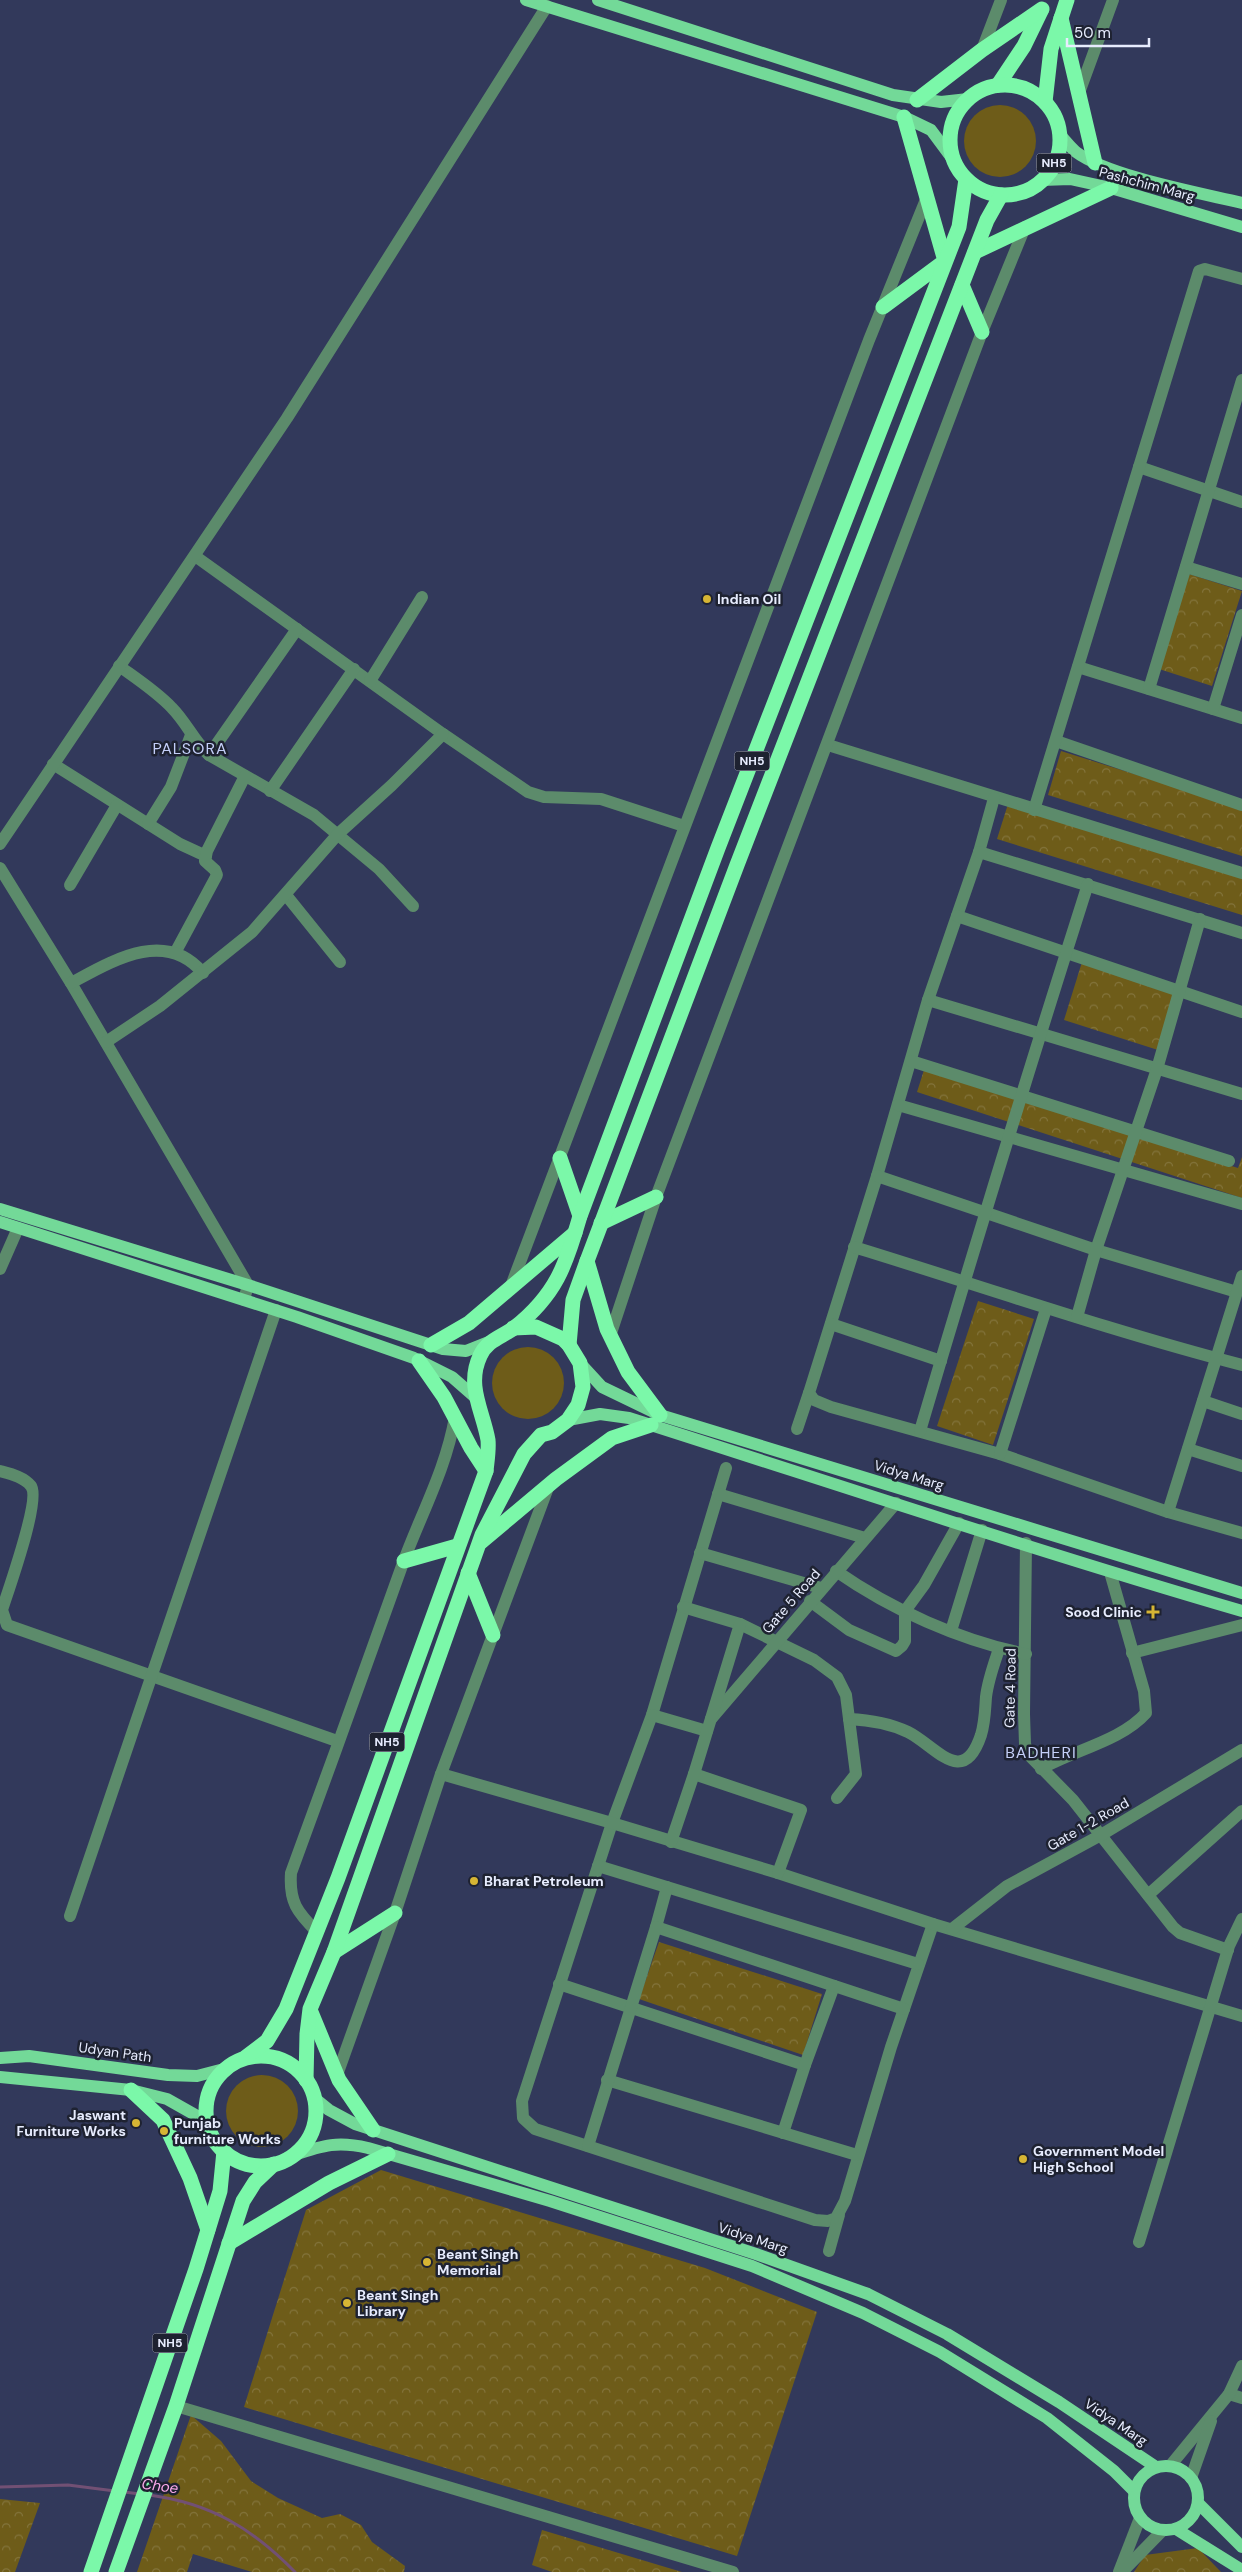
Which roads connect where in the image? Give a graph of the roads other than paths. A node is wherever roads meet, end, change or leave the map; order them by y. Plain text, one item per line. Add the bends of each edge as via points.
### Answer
1 (526, 0) edge
2 (598, 0) edge
3 (1000, 0) edge
4 (1067, 0) edge
5 (1113, 0) edge
6 (1044, 4) edge
7 (547, 6) junction
8 (1061, 18) junction
9 (982, 50) junction
10 (998, 85) junction
11 (1079, 93) junction
12 (968, 98) junction
13 (917, 100) junction
14 (1045, 102) junction
15 (904, 117) junction
16 (1060, 135) junction
17 (954, 160) junction
18 (1095, 163) junction
19 (966, 179) junction
20 (1042, 180) junction
21 (1111, 188) junction
22 (1001, 195) junction
23 (927, 197) junction
24 (1242, 204) edge
25 (1025, 227) junction
26 (1242, 227) edge
27 (975, 252) junction
28 (945, 260) junction
29 (1242, 279) edge
30 (962, 285) junction
31 (883, 307) junction
32 (982, 332) junction
33 (1242, 380) edge
34 (1237, 416) edge
35 (1139, 467) junction
36 (1209, 491) junction
37 (1242, 502) edge
38 (195, 556) junction
39 (1186, 567) junction
40 (1242, 584) edge
41 (422, 597) dead end
42 (1242, 615) edge
43 (297, 629) junction
44 (119, 666) junction
45 (1078, 668) junction
46 (354, 669) junction
47 (370, 681) junction
48 (1149, 689) junction
49 (1213, 709) junction
50 (1242, 718) edge
51 (443, 734) junction
52 (191, 735) junction
53 (1056, 741) junction
54 (828, 746) junction
55 (209, 754) junction
56 (53, 764) junction
57 (244, 776) junction
58 (270, 791) junction
59 (994, 798) junction
60 (117, 804) junction
61 (1242, 805) edge
62 (1034, 810) junction
63 (148, 824) junction
64 (684, 826) junction
65 (338, 834) junction
66 (0, 844) edge
67 (979, 852) junction
68 (206, 856) junction
69 (0, 868) edge
70 (1242, 872) edge
71 (1088, 884) junction
72 (70, 885) dead end
73 (286, 895) junction
74 (413, 906) dead end
75 (957, 916) junction
76 (1200, 919) junction
77 (1242, 933) edge
78 (175, 953) junction
79 (1066, 954) junction
80 (340, 962) dead end
81 (203, 973) junction
82 (71, 983) junction
83 (1178, 991) junction
84 (928, 1000) junction
85 (1242, 1012) edge
86 (1042, 1035) junction
87 (106, 1042) junction
88 (911, 1061) junction
89 (1158, 1069) junction
90 (1242, 1094) edge
91 (1023, 1096) junction
92 (898, 1105) junction
93 (1135, 1132) junction
94 (1011, 1137) junction
95 (560, 1158) junction
96 (1229, 1161) dead end
97 (1122, 1169) junction
98 (877, 1176) junction
99 (656, 1197) junction
100 (1242, 1204) edge
101 (0, 1209) edge
102 (987, 1213) junction
103 (580, 1216) junction
104 (0, 1222) edge
105 (601, 1223) junction
106 (18, 1228) junction
107 (575, 1233) junction
108 (854, 1247) junction
109 (1096, 1250) junction
110 (587, 1261) junction
111 (0, 1269) edge
112 (1242, 1276) edge
113 (964, 1281) junction
114 (248, 1285) junction
115 (511, 1286) junction
116 (244, 1300) junction
117 (1238, 1301) edge
118 (1046, 1309) junction
119 (276, 1310) junction
120 (1077, 1317) junction
121 (831, 1324) junction
122 (513, 1328) junction
123 (610, 1336) junction
124 (492, 1340) junction
125 (431, 1345) junction
126 (569, 1345) junction
127 (1217, 1358) junction
128 (419, 1361) junction
129 (941, 1361) junction
130 (580, 1363) junction
131 (1242, 1365) edge
132 (809, 1393) junction
133 (1204, 1401) junction
134 (479, 1405) junction
135 (1242, 1414) edge
136 (455, 1417) junction
137 (568, 1420) junction
138 (656, 1420) junction
139 (797, 1428) dead end
140 (920, 1431) junction
141 (1188, 1449) junction
142 (1000, 1454) junction
143 (1242, 1466) edge
144 (726, 1468) dead end
145 (0, 1471) edge
146 (486, 1471) junction
147 (549, 1485) junction
148 (718, 1494) junction
149 (896, 1503) junction
150 (1168, 1512) junction
151 (959, 1523) junction
152 (982, 1530) junction
153 (1242, 1534) edge
154 (865, 1538) junction
155 (479, 1544) junction
156 (1026, 1544) junction
157 (457, 1546) junction
158 (700, 1553) junction
159 (404, 1561) junction
160 (836, 1572) junction
161 (1110, 1572) junction
162 (468, 1573) junction
163 (821, 1588) junction
164 (1242, 1593) edge
165 (810, 1601) junction
166 (683, 1608) junction
167 (1242, 1610) edge
168 (905, 1611) junction
169 (1, 1621) edge
170 (740, 1624) junction
171 (1242, 1625) edge
172 (951, 1631) junction
173 (493, 1635) junction
174 (775, 1641) junction
175 (1000, 1649) junction
176 (1132, 1653) junction
177 (1026, 1654) junction
178 (151, 1674) junction
179 (652, 1715) junction
180 (849, 1718) junction
181 (709, 1725) junction
182 (337, 1741) junction
183 (1242, 1750) edge
184 (1041, 1769) junction
185 (441, 1774) junction
186 (694, 1774) junction
187 (837, 1798) dead end
188 (1242, 1811) edge
189 (612, 1823) junction
190 (1101, 1835) junction
191 (670, 1842) junction
192 (598, 1866) junction
193 (778, 1873) junction
194 (667, 1887) junction
195 (1148, 1896) junction
196 (395, 1913) junction
197 (70, 1916) dead end
198 (1242, 1920) edge
199 (934, 1924) junction
200 (656, 1927) junction
201 (952, 1929) junction
202 (317, 1932) junction
203 (1228, 1950) junction
204 (334, 1952) junction
205 (918, 1964) junction
206 (559, 1984) junction
207 (834, 1986) junction
208 (1210, 2007) junction
209 (310, 2008) junction
210 (631, 2009) junction
211 (904, 2009) junction
212 (1242, 2016) edge
213 (246, 2057) junction
214 (0, 2058) edge
215 (805, 2065) junction
216 (224, 2069) junction
217 (337, 2075) junction
218 (0, 2077) edge
219 (306, 2080) junction
220 (607, 2080) junction
221 (131, 2090) junction
222 (313, 2097) junction
223 (206, 2121) junction
224 (372, 2130) junction
225 (783, 2133) junction
226 (588, 2146) junction
227 (224, 2151) junction
228 (388, 2154) junction
229 (294, 2155) junction
230 (857, 2155) junction
231 (274, 2164) junction
232 (839, 2215) junction
233 (208, 2230) junction
234 (1139, 2242) dead end
235 (229, 2243) junction
236 (829, 2251) dead end
237 (1242, 2366) edge
238 (1229, 2394) junction
239 (1242, 2398) edge
240 (176, 2406) junction
241 (1214, 2414) junction
242 (1170, 2466) junction
243 (1156, 2467) junction
244 (1192, 2478) junction
245 (1133, 2490) junction
246 (1198, 2503) junction
247 (1140, 2518) junction
248 (1176, 2530) junction
249 (1162, 2531) junction
250 (1242, 2547) edge
251 (1242, 2570) edge
252 (91, 2572) edge
253 (116, 2572) edge
254 (733, 2572) edge
255 (1121, 2572) edge

1 - 7 main road
2 - 13 main road via 847,81
3 - 9 street
4 - 8 highway
5 - 11 street
6 - 9 highway
6 - 10 highway via 1024,46
7 - 15 main road
7 - 38 street via 287,418
8 - 11 highway
8 - 14 highway via 1051,50
9 - 13 highway
10 - 12 highway, NH5 via 982,89
10 - 14 highway, NH5 via 1015,85 1031,91
11 - 18 highway
12 - 13 main road via 941,102
12 - 17 highway, NH5 via 959,109 950,134
14 - 16 highway, NH5 via 1055,117
15 - 17 main road via 931,130
15 - 23 highway
16 - 18 main road, Pashchim Marg via 1075,152
16 - 20 highway, NH5 via 1056,159
17 - 19 highway, NH5
18 - 24 main road, Pashchim Marg
19 - 22 highway, NH5 via 981,190
19 - 28 highway, NH5 via 959,227
20 - 21 main road, Pashchim Marg via 1070,179
20 - 22 highway, NH5 via 1026,191
21 - 25 highway
21 - 26 main road, Pashchim Marg
22 - 27 highway, NH5
23 - 28 highway
23 - 31 street
25 - 27 highway
25 - 32 street
27 - 30 highway, NH5
28 - 31 highway
28 - 103 highway, NH5
29 - 35 street via 1205,268 1199,271
30 - 32 highway
30 - 105 highway, NH5 via 736,865
31 - 64 street
32 - 54 street
33 - 34 street
34 - 36 street
35 - 36 street
35 - 45 street
36 - 37 street
36 - 39 street
38 - 43 street
38 - 44 street
39 - 40 street
39 - 48 street
41 - 47 street
42 - 49 street
43 - 46 street
43 - 55 street
44 - 52 street via 165,700
44 - 56 street
45 - 48 street
45 - 53 street
46 - 47 street
46 - 58 street
47 - 51 street
48 - 49 street
49 - 50 street
51 - 64 street via 528,792 544,797 601,799
51 - 65 street
52 - 55 street
52 - 63 street via 171,787
53 - 61 street
53 - 62 street
54 - 59 street
54 - 99 street
55 - 57 street
56 - 60 street
56 - 66 street
57 - 58 street
57 - 68 street
58 - 65 street via 303,807
59 - 62 street
59 - 67 street
60 - 63 street
60 - 72 street
62 - 70 street
63 - 68 street
64 - 95 street
65 - 73 street
65 - 74 street via 388,878
67 - 71 street
67 - 75 street
68 - 78 street via 206,864 216,870 217,876
69 - 82 street
71 - 76 street
71 - 79 street
73 - 80 street
73 - 81 street via 252,932
75 - 79 street
75 - 84 street
76 - 77 street
76 - 83 street
78 - 81 street via 194,962
78 - 82 street via 138,952
79 - 83 street
79 - 86 street
81 - 87 street
82 - 87 street
83 - 85 street
83 - 89 street
84 - 86 street
84 - 88 street
86 - 89 street
86 - 91 street
87 - 114 street
88 - 91 street
88 - 92 street
89 - 90 street
89 - 93 street
91 - 93 street
91 - 94 street
92 - 94 street
92 - 98 street
93 - 96 street
93 - 97 street
94 - 97 street
94 - 102 street
95 - 103 highway
95 - 115 street
97 - 100 street
97 - 109 street
98 - 102 street
98 - 108 street
99 - 105 highway
99 - 123 street
101 - 114 main road
102 - 109 street
102 - 113 street
103 - 107 highway, NH5
104 - 106 main road
105 - 110 highway, NH5
106 - 111 street
106 - 116 main road
107 - 115 highway
107 - 122 highway, NH5 via 560,1277 545,1298
108 - 113 street
108 - 121 street
109 - 117 street
109 - 120 street
110 - 123 highway
110 - 126 highway, NH5 via 573,1300
112 - 117 street
113 - 118 street
113 - 129 street
114 - 116 street
114 - 125 main road
115 - 125 highway via 469,1323
116 - 119 main road
117 - 127 street
118 - 120 street
118 - 142 street
119 - 128 main road
119 - 178 street
120 - 127 street
121 - 129 street
121 - 132 street
122 - 124 highway, NH5
122 - 126 highway, NH5 via 536,1327
123 - 138 highway
124 - 125 main road via 466,1351
124 - 134 highway, NH5 via 480,1355 473,1380
126 - 130 highway, NH5
127 - 131 street
127 - 133 street
128 - 134 main road via 452,1377
128 - 136 highway
129 - 140 street
130 - 137 highway, NH5 via 583,1387 578,1405
130 - 138 main road, Vidya Marg via 602,1387
132 - 139 street
132 - 140 street via 814,1400 831,1406
133 - 135 street
133 - 141 street
134 - 146 highway, NH5 via 488,1443
136 - 146 highway
136 - 159 street via 443,1465
137 - 138 main road, Vidya Marg via 600,1414
137 - 155 highway, NH5 / NH5 via 552,1432 541,1435 524,1454
138 - 147 highway via 612,1438
138 - 149 main road, Vidya Marg
138 - 164 main road, Vidya Marg
140 - 142 street
141 - 143 street
141 - 150 street
142 - 150 street
144 - 148 street
145 - 169 street via 25,1481 34,1494
146 - 157 highway, NH5
147 - 155 highway
147 - 173 street
148 - 154 street
148 - 158 street
149 - 151 main road, Vidya Marg
149 - 154 street, Gate 5 Road
150 - 153 street
151 - 152 main road, Vidya Marg
151 - 168 street via 924,1585
152 - 156 main road, Vidya Marg
152 - 172 street
154 - 160 street, Gate 5 Road
155 - 162 highway, NH5 / NH5
156 - 161 main road, Vidya Marg
156 - 177 street, Gate 4 Road
157 - 159 highway
157 - 202 highway, NH5
158 - 163 street
158 - 166 street
159 - 182 street
160 - 163 street, Gate 5 Road
160 - 168 street via 866,1592
161 - 167 main road, Vidya Marg
161 - 176 street
162 - 173 highway
162 - 204 highway, NH5 / NH5
163 - 165 street, Gate 5 Road
165 - 168 street via 848,1630 896,1651 905,1641
165 - 174 street, Gate 5 Road
166 - 170 street
166 - 179 street
168 - 172 street
169 - 178 street
170 - 174 street
170 - 181 street
171 - 176 street
172 - 175 street
173 - 185 street
174 - 180 street via 814,1660 837,1677 846,1695
174 - 181 street, Gate 5 Road
175 - 177 street
175 - 180 street via 989,1682 980,1736 964,1760 950,1761 917,1737 891,1725
176 - 184 street via 1144,1691 1146,1713 1127,1730
177 - 184 street, Gate 4 Road via 1025,1744 1028,1754
178 - 182 street
178 - 197 street
179 - 181 street
179 - 189 street
180 - 187 street via 856,1774
181 - 186 street
182 - 202 street via 291,1873 293,1904
183 - 190 street, Gate 1-2 Road
184 - 190 street, Gate 4 Road via 1063,1789
185 - 189 street
185 - 196 street
186 - 191 street
186 - 193 street via 801,1810
188 - 195 street
189 - 191 street
189 - 192 street
190 - 195 street, Gate 4 Road
190 - 201 street, Gate 1-2 Road via 1006,1886
191 - 193 street
192 - 194 street
192 - 206 street
193 - 199 street
194 - 200 street
194 - 205 street
195 - 203 street, Gate 4 Road via 1180,1933
196 - 204 highway
196 - 217 street
198 - 203 street
199 - 201 street
199 - 205 street
200 - 207 street
200 - 210 street
201 - 208 street
202 - 213 highway, NH5 via 286,2009 267,2041
203 - 208 street
204 - 209 highway, NH5 / NH5
205 - 211 street
206 - 210 street
206 - 226 street via 521,2113 535,2129
207 - 211 street
207 - 215 street
208 - 212 street
208 - 234 street
209 - 217 highway
209 - 219 highway, NH5 / NH5 via 306,2034
210 - 215 street
210 - 220 street
211 - 230 street
213 - 216 highway, NH5
213 - 219 highway, NH5 via 268,2055 296,2068
214 - 216 main road, Udyan Path via 29,2056 168,2075 197,2076
215 - 225 street
216 - 223 highway, NH5 via 212,2084
217 - 224 highway
218 - 221 main road
219 - 222 highway, NH5
220 - 225 street
220 - 226 street
221 - 223 main road via 167,2099
221 - 233 highway via 162,2120 190,2178
222 - 224 main road, Vidya Marg via 354,2124
222 - 229 highway, NH5 via 316,2116 311,2134
223 - 227 highway, NH5
224 - 243 main road, Vidya Marg via 756,2254 868,2294 947,2334 1059,2402
225 - 230 street
226 - 232 street via 815,2220 828,2221
227 - 231 highway, NH5 via 247,2163
227 - 233 highway, NH5 / NH5 via 220,2191
228 - 229 main road, Vidya Marg via 346,2143 326,2144
228 - 235 highway via 329,2183
228 - 245 main road, Vidya Marg via 550,2201 752,2266 863,2313 940,2352 1047,2418 1114,2470
229 - 231 highway, NH5
230 - 232 street
231 - 235 highway, NH5 / NH5 via 255,2182 243,2201
232 - 236 street
233 - 252 highway, NH5 / NH5
235 - 240 highway, NH5 / NH5
237 - 238 street
238 - 239 street
238 - 241 street
240 - 253 highway, NH5
240 - 254 street
241 - 242 street
241 - 244 street
242 - 243 main road
242 - 244 main road
243 - 245 main road via 1146,2472
244 - 246 main road
245 - 247 main road via 1134,2505
246 - 248 main road via 1195,2513
246 - 250 main road
247 - 249 main road via 1149,2527
247 - 255 street
248 - 249 main road
248 - 251 main road
249 - 255 street

